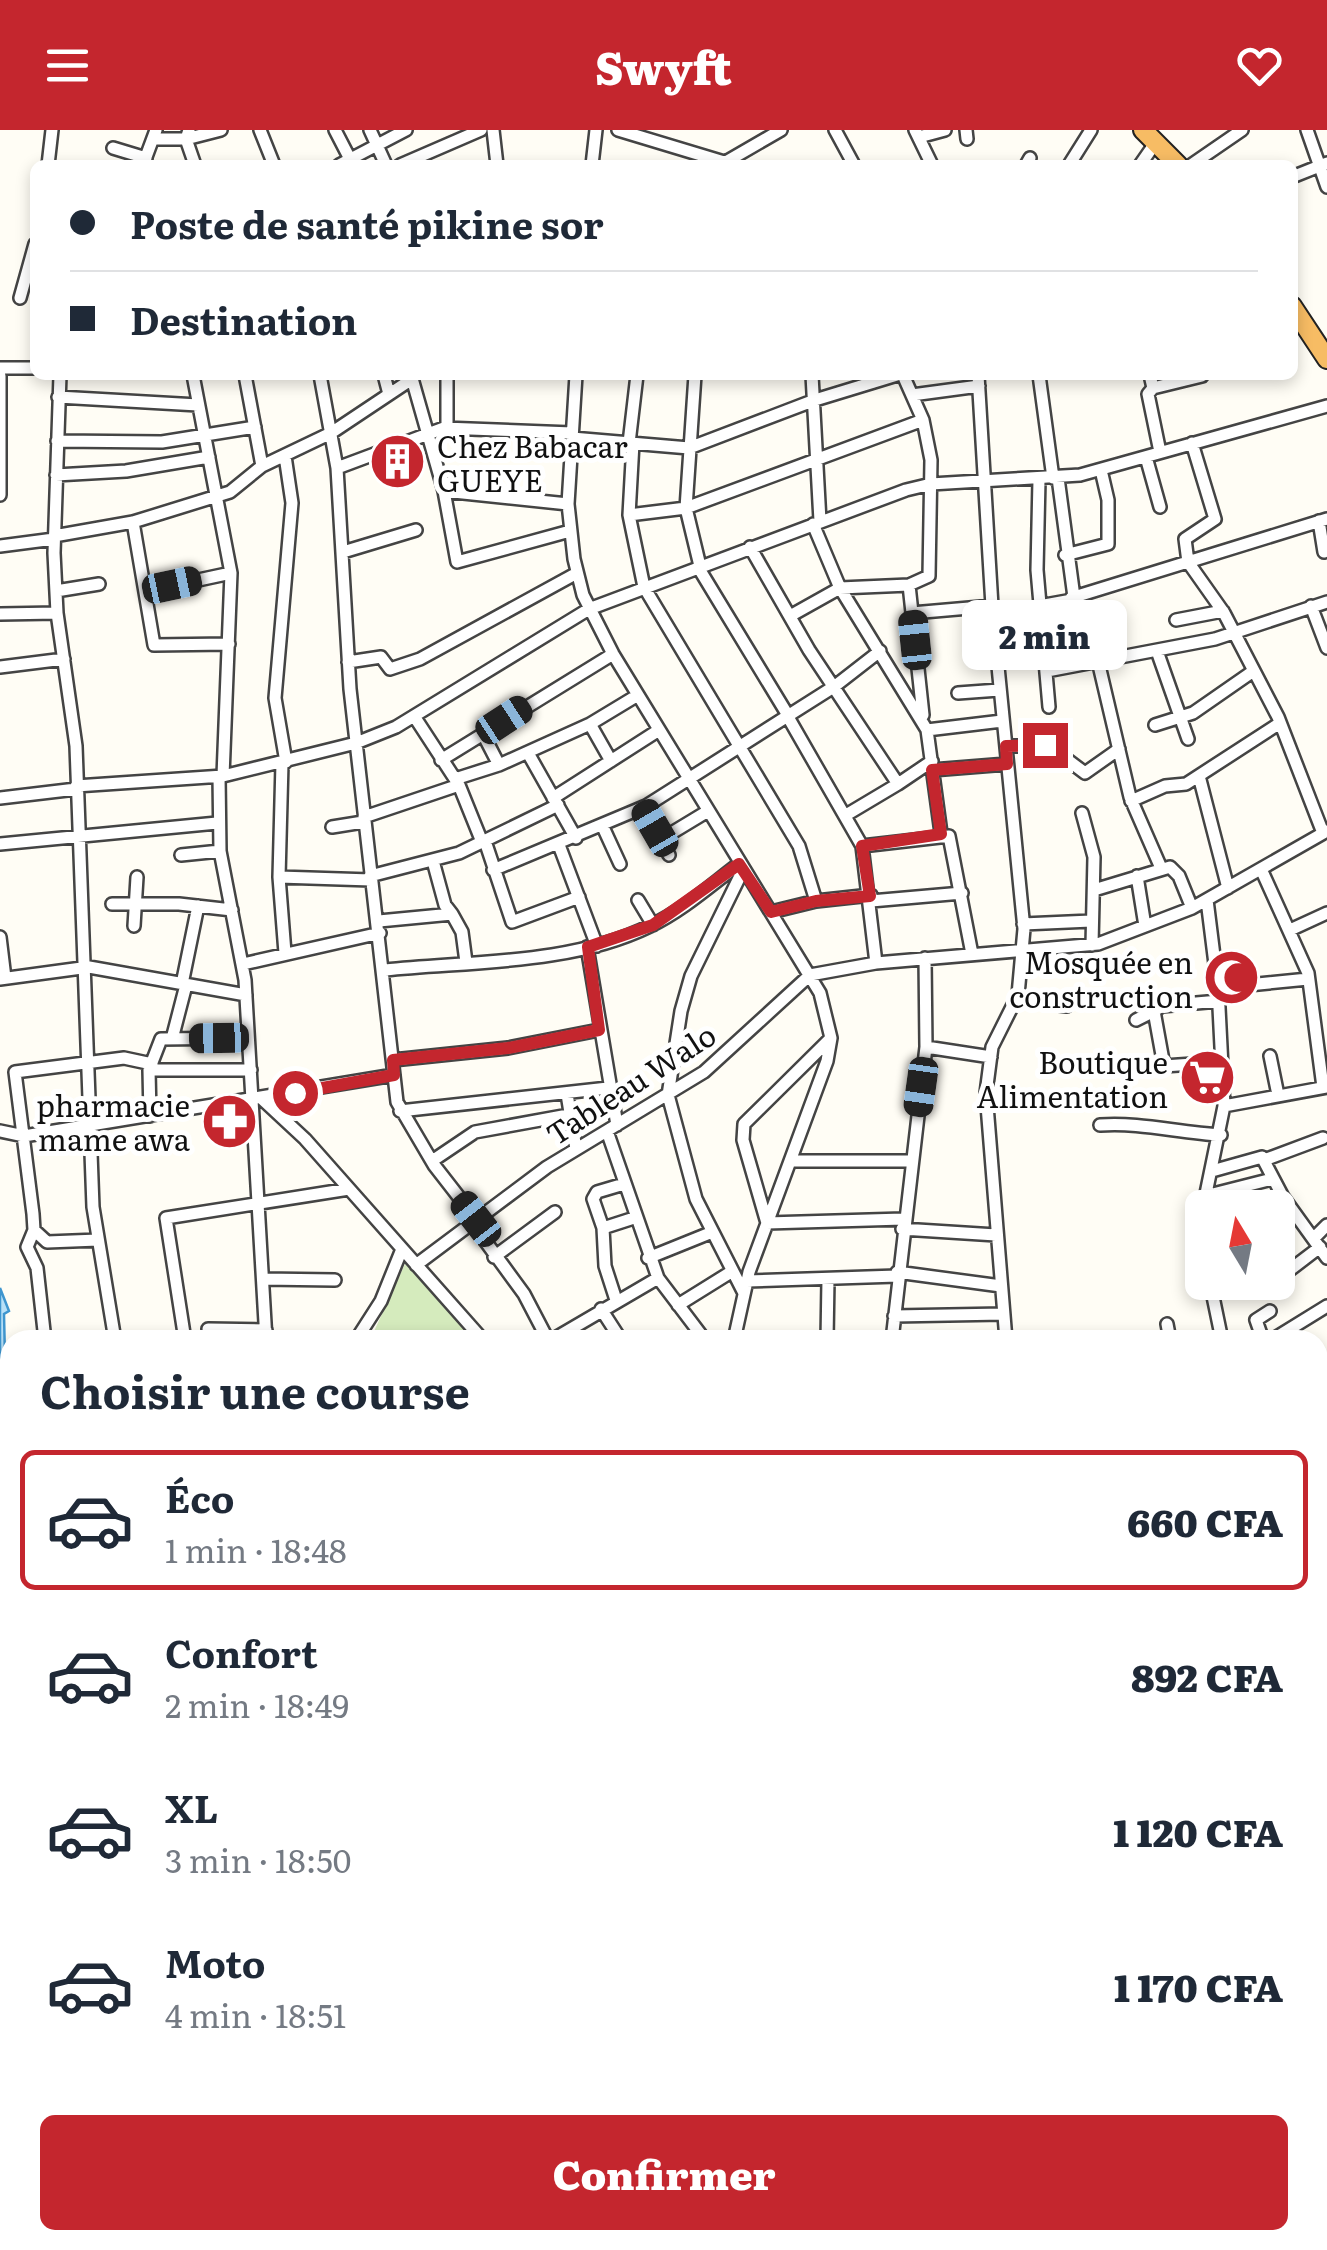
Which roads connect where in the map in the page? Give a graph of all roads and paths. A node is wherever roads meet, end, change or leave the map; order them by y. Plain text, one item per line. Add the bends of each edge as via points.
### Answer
1 (52, 130) edge
2 (221, 130) edge
3 (260, 130) edge
4 (336, 130) edge
5 (370, 130) edge
6 (406, 130) edge
7 (481, 130) edge
8 (493, 130) edge
9 (596, 130) edge
10 (618, 130) edge
11 (662, 130) edge
12 (781, 130) edge
13 (835, 130) edge
14 (945, 130) edge
15 (1092, 130) edge
16 (1242, 130) edge
17 (1307, 130) edge
18 (188, 134) edge
19 (917, 134) edge
20 (155, 135) edge
21 (1149, 136) edge
22 (649, 137) junction
23 (374, 146) junction
24 (113, 148) dead end
25 (49, 160) edge
26 (140, 160) edge
27 (146, 160) edge
28 (194, 160) edge
29 (272, 160) edge
30 (350, 160) edge
31 (352, 160) edge
32 (383, 160) edge
33 (412, 160) edge
34 (496, 160) edge
35 (593, 160) edge
36 (715, 160) edge
37 (733, 160) edge
38 (851, 160) edge
39 (930, 160) edge
40 (1072, 160) edge
41 (1142, 160) edge
42 (1173, 160) edge
43 (1199, 160) edge
44 (1323, 165) edge
45 (1298, 175) edge
46 (1327, 188) edge
47 (30, 262) edge
48 (20, 298) dead end
49 (1298, 315) edge
50 (1327, 359) edge
51 (0, 368) edge
52 (30, 368) edge
53 (0, 376) edge
54 (60, 380) edge
55 (193, 380) edge
56 (246, 380) edge
57 (321, 380) edge
58 (385, 380) edge
59 (407, 380) edge
60 (412, 380) edge
61 (447, 380) edge
62 (576, 380) edge
63 (637, 380) edge
64 (695, 380) edge
65 (813, 380) edge
66 (869, 380) edge
67 (903, 380) edge
68 (978, 380) edge
69 (1041, 380) edge
70 (1151, 382) edge
71 (389, 394) junction
72 (912, 394) junction
73 (58, 397) junction
74 (815, 400) junction
75 (198, 405) junction
76 (1327, 406) edge
77 (923, 420) junction
78 (255, 427) junction
79 (447, 428) junction
80 (1, 432) edge
81 (331, 433) junction
82 (430, 433) junction
83 (572, 435) junction
84 (205, 438) junction
85 (56, 441) junction
86 (631, 443) junction
87 (1192, 443) junction
88 (690, 448) junction
89 (1160, 452) junction
90 (285, 456) junction
91 (1146, 456) junction
92 (208, 457) junction
93 (818, 461) junction
94 (262, 466) junction
95 (337, 468) junction
96 (1101, 470) junction
97 (56, 476) junction
98 (1055, 478) junction
99 (1038, 480) junction
100 (986, 482) junction
101 (931, 484) junction
102 (444, 491) junction
103 (0, 495) edge
104 (218, 496) junction
105 (568, 504) junction
106 (686, 508) junction
107 (1160, 508) dead end
108 (629, 515) junction
109 (1323, 520) edge
110 (133, 522) junction
111 (816, 523) junction
112 (416, 530) dead end
113 (570, 531) junction
114 (54, 538) junction
115 (0, 546) edge
116 (750, 547) junction
117 (343, 552) junction
118 (1324, 552) dead end
119 (1065, 555) junction
120 (1188, 562) junction
121 (699, 566) junction
122 (231, 573) junction
123 (577, 573) junction
124 (99, 584) dead end
125 (909, 585) junction
126 (644, 588) junction
127 (840, 588) junction
128 (56, 591) junction
129 (146, 591) junction
130 (1072, 599) junction
131 (1327, 602) edge
132 (992, 606) junction
133 (1040, 606) junction
134 (1311, 606) junction
135 (589, 609) junction
136 (1223, 611) junction
137 (57, 613) junction
138 (912, 613) junction
139 (0, 614) edge
140 (790, 616) junction
141 (1176, 620) dead end
142 (1235, 634) junction
143 (229, 644) junction
144 (1327, 648) edge
145 (1157, 651) junction
146 (880, 652) junction
147 (613, 654) junction
148 (64, 659) junction
149 (1098, 661) junction
150 (348, 662) junction
151 (1082, 664) junction
152 (0, 667) edge
153 (1047, 671) junction
154 (1252, 672) junction
155 (835, 686) junction
156 (998, 690) junction
157 (958, 693) dead end
158 (638, 694) junction
159 (1049, 707) dead end
160 (414, 716) junction
161 (789, 717) junction
162 (1180, 717) junction
163 (1002, 721) junction
164 (1280, 723) junction
165 (590, 724) junction
166 (1155, 724) dead end
167 (925, 725) junction
168 (659, 730) junction
169 (484, 734) junction
170 (1188, 739) dead end
171 (356, 742) junction
172 (1006, 746) junction
173 (739, 748) junction
174 (1119, 749) junction
175 (528, 752) junction
176 (441, 760) junction
177 (610, 761) junction
178 (284, 762) junction
179 (1007, 764) junction
180 (500, 765) junction
181 (932, 765) junction
182 (221, 776) junction
183 (1199, 776) junction
184 (690, 780) junction
185 (457, 782) junction
186 (898, 784) junction
187 (76, 787) junction
188 (0, 798) edge
189 (1131, 801) junction
190 (555, 802) junction
191 (643, 808) junction
192 (708, 811) junction
193 (1082, 813) dead end
194 (846, 815) junction
195 (364, 820) junction
196 (217, 823) junction
197 (332, 826) dead end
198 (603, 827) junction
199 (1147, 833) junction
200 (1323, 833) edge
201 (941, 834) junction
202 (77, 836) junction
203 (1130, 836) dead end
204 (576, 838) junction
205 (660, 840) junction
206 (483, 841) junction
207 (0, 844) edge
208 (559, 845) junction
209 (862, 846) junction
210 (1327, 848) edge
211 (220, 850) junction
212 (181, 855) dead end
213 (670, 855) dead end
214 (433, 861) junction
215 (620, 864) dead end
216 (741, 867) junction
217 (1161, 868) junction
218 (1262, 869) junction
219 (494, 870) junction
220 (1137, 876) junction
221 (137, 877) dead end
222 (279, 877) junction
223 (371, 878) junction
224 (1228, 888) junction
225 (1094, 890) junction
226 (962, 893) junction
227 (579, 897) junction
228 (871, 898) junction
229 (638, 900) dead end
230 (1207, 900) junction
231 (816, 901) junction
232 (136, 902) junction
233 (112, 904) dead end
234 (198, 906) junction
235 (1192, 908) junction
236 (232, 910) junction
237 (771, 912) junction
238 (1327, 913) edge
239 (452, 914) junction
240 (1092, 921) junction
241 (1023, 924) junction
242 (653, 925) junction
243 (134, 926) dead end
244 (1146, 926) junction
245 (379, 927) junction
246 (1290, 930) junction
247 (0, 936) edge
248 (1092, 945) junction
249 (592, 946) junction
250 (1023, 952) junction
251 (284, 954) junction
252 (972, 954) junction
253 (925, 958) junction
254 (466, 962) junction
255 (876, 963) junction
256 (243, 964) junction
257 (81, 967) junction
258 (385, 970) junction
259 (810, 975) junction
260 (2, 979) edge
261 (1308, 979) junction
262 (184, 984) junction
263 (1219, 994) junction
264 (246, 995) junction
265 (1017, 1000) junction
266 (1066, 1006) dead end
267 (1327, 1006) edge
268 (1312, 1008) junction
269 (1154, 1011) junction
270 (1136, 1020) dead end
271 (599, 1030) junction
272 (248, 1038) junction
273 (831, 1038) junction
274 (172, 1039) junction
275 (926, 1047) junction
276 (1270, 1056) dead end
277 (991, 1057) junction
278 (84, 1060) junction
279 (393, 1060) junction
280 (1222, 1062) junction
281 (150, 1067) junction
282 (251, 1070) junction
283 (394, 1075) junction
284 (1325, 1087) edge
285 (608, 1088) junction
286 (566, 1094) junction
287 (668, 1095) junction
288 (1278, 1095) junction
289 (258, 1099) junction
290 (1224, 1106) junction
291 (400, 1111) junction
292 (568, 1115) junction
293 (150, 1116) junction
294 (1100, 1125) dead end
295 (89, 1126) junction
296 (612, 1128) junction
297 (0, 1131) edge
298 (1221, 1135) junction
299 (24, 1136) junction
300 (1323, 1138) dead end
301 (576, 1149) junction
302 (911, 1160) junction
303 (1264, 1160) junction
304 (432, 1161) junction
305 (791, 1161) junction
306 (1212, 1171) junction
307 (1272, 1179) junction
308 (624, 1184) junction
309 (349, 1190) junction
310 (1208, 1190) edge
311 (1243, 1190) edge
312 (259, 1202) junction
313 (554, 1212) dead end
314 (634, 1218) junction
315 (474, 1221) junction
316 (767, 1222) junction
317 (903, 1224) junction
318 (1327, 1225) edge
319 (602, 1228) junction
320 (34, 1230) junction
321 (710, 1233) junction
322 (996, 1235) junction
323 (98, 1240) junction
324 (1320, 1248) edge
325 (402, 1249) junction
326 (494, 1257) junction
327 (648, 1258) junction
328 (416, 1265) junction
329 (1295, 1266) edge
330 (731, 1272) junction
331 (897, 1274) junction
332 (658, 1278) junction
333 (828, 1278) junction
334 (263, 1279) junction
335 (336, 1280) dead end
336 (1000, 1286) junction
337 (746, 1287) junction
338 (616, 1300) junction
339 (1214, 1300) edge
340 (678, 1305) junction
341 (1327, 1306) edge
342 (601, 1309) junction
343 (1270, 1310) dead end
344 (1003, 1314) junction
345 (894, 1316) junction
346 (1167, 1324) dead end
347 (208, 1329) dead end
348 (45, 1330) edge
349 (113, 1330) edge
350 (183, 1330) edge
351 (218, 1330) edge
352 (266, 1330) edge
353 (362, 1330) edge
354 (474, 1330) edge
355 (544, 1330) edge
356 (566, 1330) edge
357 (615, 1330) edge
358 (696, 1330) edge
359 (736, 1330) edge
360 (827, 1330) edge
361 (893, 1330) edge
362 (1005, 1330) edge
363 (1168, 1330) edge
364 (1220, 1330) edge
365 (1260, 1330) edge
366 (1288, 1330) edge

1 - 25 street
2 - 18 street
3 - 29 street
4 - 30 street
5 - 23 street
6 - 23 street
7 - 33 street
8 - 34 street
9 - 35 street
10 - 22 street
11 - 22 street
12 - 37 street
13 - 38 street
14 - 19 street
15 - 40 street
16 - 43 street
17 - 44 street
18 - 20 street
18 - 28 street
19 - 39 street
20 - 27 street
21 - 41 street
21 - 42 highway
22 - 36 street
23 - 31 street
23 - 32 street
24 - 26 street
44 - 45 street
44 - 46 street
47 - 48 street
49 - 50 highway
51 - 52 street
53 - 80 street
54 - 73 street
55 - 75 street
56 - 78 street
57 - 81 street
58 - 71 street
59 - 71 street
60 - 82 street
61 - 79 street
62 - 83 street
63 - 86 street
64 - 88 street
65 - 74 street
66 - 74 street
67 - 72 street
68 - 72 street
68 - 100 street
69 - 98 street
70 - 89 street
71 - 81 street
72 - 77 street
73 - 75 street
73 - 85 street
74 - 88 street
74 - 93 street
75 - 84 street
76 - 87 street
77 - 93 street
77 - 101 street
78 - 84 street
78 - 94 street
79 - 82 street
79 - 83 street
80 - 103 street
81 - 90 street
81 - 95 street
82 - 95 street
82 - 102 street
83 - 86 street
83 - 105 street
84 - 85 street
84 - 92 street
85 - 97 street
86 - 88 street
86 - 108 street
87 - 89 street
87 - 120 street via 1215,519 1185,539
88 - 106 street
89 - 91 street
90 - 94 street
90 - 178 street via 292,502 275,698
91 - 96 street
91 - 107 street
92 - 97 street
92 - 104 street
93 - 106 street
93 - 111 street
94 - 104 street via 242,486
95 - 117 street
96 - 98 street
96 - 119 street via 1108,544
97 - 114 street
98 - 99 street
98 - 119 street
99 - 100 street
99 - 133 street
100 - 101 street
100 - 132 street
101 - 111 street
101 - 125 street via 932,569
102 - 105 street
102 - 113 street via 457,562
104 - 110 street
104 - 122 street
105 - 113 street
106 - 108 street
106 - 121 street
108 - 126 street
109 - 118 street
109 - 120 street
110 - 114 street
110 - 129 street
111 - 116 street
111 - 127 street
112 - 117 street
113 - 123 street
114 - 115 street
114 - 128 street
116 - 121 street
116 - 140 street
117 - 150 street
119 - 130 street
120 - 130 street
120 - 136 street
121 - 126 street
121 - 161 street
122 - 129 street
122 - 143 street
123 - 135 street
123 - 150 street via 420,659 390,669 381,657
124 - 128 street
125 - 127 street
125 - 138 street
126 - 135 street
126 - 173 street
127 - 140 street
127 - 146 street
128 - 137 street
129 - 143 street via 154,644
130 - 133 street
130 - 151 street
131 - 134 street
132 - 138 street
132 - 156 street
133 - 153 street
134 - 142 street
134 - 144 street
135 - 147 street
135 - 160 street
136 - 141 street
136 - 142 street
137 - 139 street
137 - 148 street
138 - 167 street
140 - 155 street
142 - 145 street
142 - 154 street
143 - 182 street
145 - 149 street
145 - 162 street
146 - 155 street
146 - 167 street
147 - 158 street
147 - 169 street
148 - 152 street
148 - 187 street
149 - 151 street
149 - 174 street
150 - 171 street
151 - 153 street
153 - 159 street
154 - 162 street
154 - 164 street
155 - 161 street
155 - 186 street
156 - 157 street
156 - 163 street
158 - 165 street
158 - 168 street
160 - 171 street
160 - 176 street
161 - 173 street
161 - 194 street
162 - 166 street
162 - 170 street
163 - 167 street
163 - 172 street
164 - 183 street
164 - 200 street
165 - 175 street
165 - 177 street
167 - 181 street
168 - 177 street
168 - 184 street
169 - 176 street
169 - 180 street
171 - 178 street
171 - 195 street
172 - 174 street via 1049,746 1088,776
172 - 179 street
173 - 184 street
173 - 231 street via 799,846
174 - 189 street
175 - 180 street
175 - 190 street
176 - 185 street
177 - 190 street
178 - 182 street
178 - 222 street
179 - 181 street
179 - 241 street
180 - 185 street
181 - 186 street
181 - 201 street
182 - 187 street
182 - 196 street
183 - 189 street
183 - 224 street
184 - 191 street
184 - 192 street
185 - 195 street
185 - 206 street
186 - 194 street
187 - 188 street
187 - 202 street
189 - 199 street
190 - 204 street
190 - 206 street
191 - 198 street
191 - 205 street
192 - 205 street
192 - 216 street
193 - 225 street via 1094,850
194 - 209 street
195 - 197 street
195 - 223 street
196 - 202 street
196 - 211 street
198 - 204 street
198 - 215 street
199 - 203 street
199 - 217 street
200 - 210 street
200 - 218 street
201 - 209 street
201 - 226 street via 952,840
202 - 207 street
202 - 257 street
204 - 208 street
205 - 213 street
206 - 214 street
206 - 219 street
208 - 219 street
208 - 227 street
209 - 228 street
211 - 212 street
211 - 236 street
214 - 223 street
214 - 239 street
216 - 237 street
216 - 242 street
216 - 287 street via 691,976
217 - 220 street
217 - 235 street via 1174,870
218 - 224 street
218 - 246 street
219 - 227 street via 512,922
220 - 225 street
220 - 244 street
221 - 232 street
222 - 223 street
222 - 251 street
223 - 245 street
224 - 230 street
225 - 240 street
226 - 228 street
226 - 252 street
227 - 249 street
228 - 231 street
228 - 255 street
229 - 242 street
230 - 235 street
230 - 263 street
231 - 237 street
232 - 233 street
232 - 234 street
232 - 243 street
234 - 236 street
234 - 262 street
235 - 244 street
236 - 256 street
237 - 259 street
238 - 246 street
239 - 245 street
239 - 254 street
240 - 241 street
240 - 248 street
241 - 250 street
242 - 249 street
244 - 248 street
245 - 251 street
245 - 258 street
246 - 261 street
247 - 260 street
248 - 250 street
249 - 254 street
249 - 271 street
250 - 252 street
250 - 265 street
251 - 256 street
252 - 253 street
253 - 255 street
253 - 275 street
254 - 258 street
255 - 259 street
256 - 264 street
257 - 260 street
257 - 262 street
257 - 278 street
258 - 279 street
259 - 273 street
259 - 287 street, Tableau Walo via 719,1061
261 - 263 street
261 - 268 street
262 - 264 street
262 - 274 street
263 - 269 street
263 - 280 street
264 - 272 street
265 - 266 street
265 - 277 street
267 - 268 street
268 - 284 street
269 - 270 street
269 - 280 street via 1164,1066
271 - 279 street
271 - 285 street
272 - 274 street
272 - 282 street
273 - 305 street
273 - 316 street via 744,1124
274 - 281 street via 161,1039
275 - 277 street
275 - 302 street
276 - 288 street
277 - 322 street via 986,1103
278 - 281 street via 129,1058
278 - 295 street
278 - 299 street via 15,1072
279 - 283 street
280 - 290 street
281 - 282 street
281 - 293 street
282 - 289 street
283 - 289 street
283 - 291 street
284 - 288 street
285 - 286 street
285 - 296 street
286 - 291 street
286 - 292 street
287 - 296 street, Tableau Walo
287 - 321 street
288 - 290 street
289 - 293 street
289 - 309 street
289 - 312 street
290 - 298 street
291 - 304 street
292 - 301 street
292 - 304 street via 475,1132
293 - 295 street
294 - 298 street via 1151,1124
295 - 299 street
295 - 323 street
296 - 301 street, Tableau Walo
296 - 308 street
297 - 299 street
298 - 306 street
299 - 320 street
300 - 303 street
301 - 315 street, Tableau Walo
302 - 305 street
302 - 317 street
303 - 306 street
303 - 307 street
304 - 315 street
305 - 316 street
306 - 310 street
307 - 311 street
307 - 324 street
308 - 314 street
308 - 319 street via 594,1194
309 - 312 street
309 - 325 street
312 - 334 street
312 - 350 street via 164,1220
313 - 326 street
314 - 319 street
314 - 327 street
315 - 326 street
315 - 328 street, Tableau Walo
316 - 317 street
316 - 337 street
317 - 322 street
317 - 331 street
318 - 324 street
319 - 338 street
320 - 323 street via 47,1242
320 - 348 street via 27,1248 37,1268
321 - 327 street
321 - 330 street
322 - 336 street
323 - 349 street
324 - 329 street
325 - 328 street
325 - 353 street
326 - 355 street
327 - 332 street
328 - 354 street
330 - 337 street
330 - 340 street
331 - 333 street
331 - 336 street
331 - 345 street
332 - 338 street
332 - 340 street
333 - 337 street
333 - 360 street
334 - 335 street
334 - 352 street
336 - 344 street
337 - 359 street
338 - 342 street
339 - 364 street
340 - 358 street
341 - 366 street
342 - 356 street
342 - 357 street
343 - 365 street via 1256,1320
344 - 345 street
344 - 362 street
345 - 361 street
346 - 363 street
347 - 351 street

